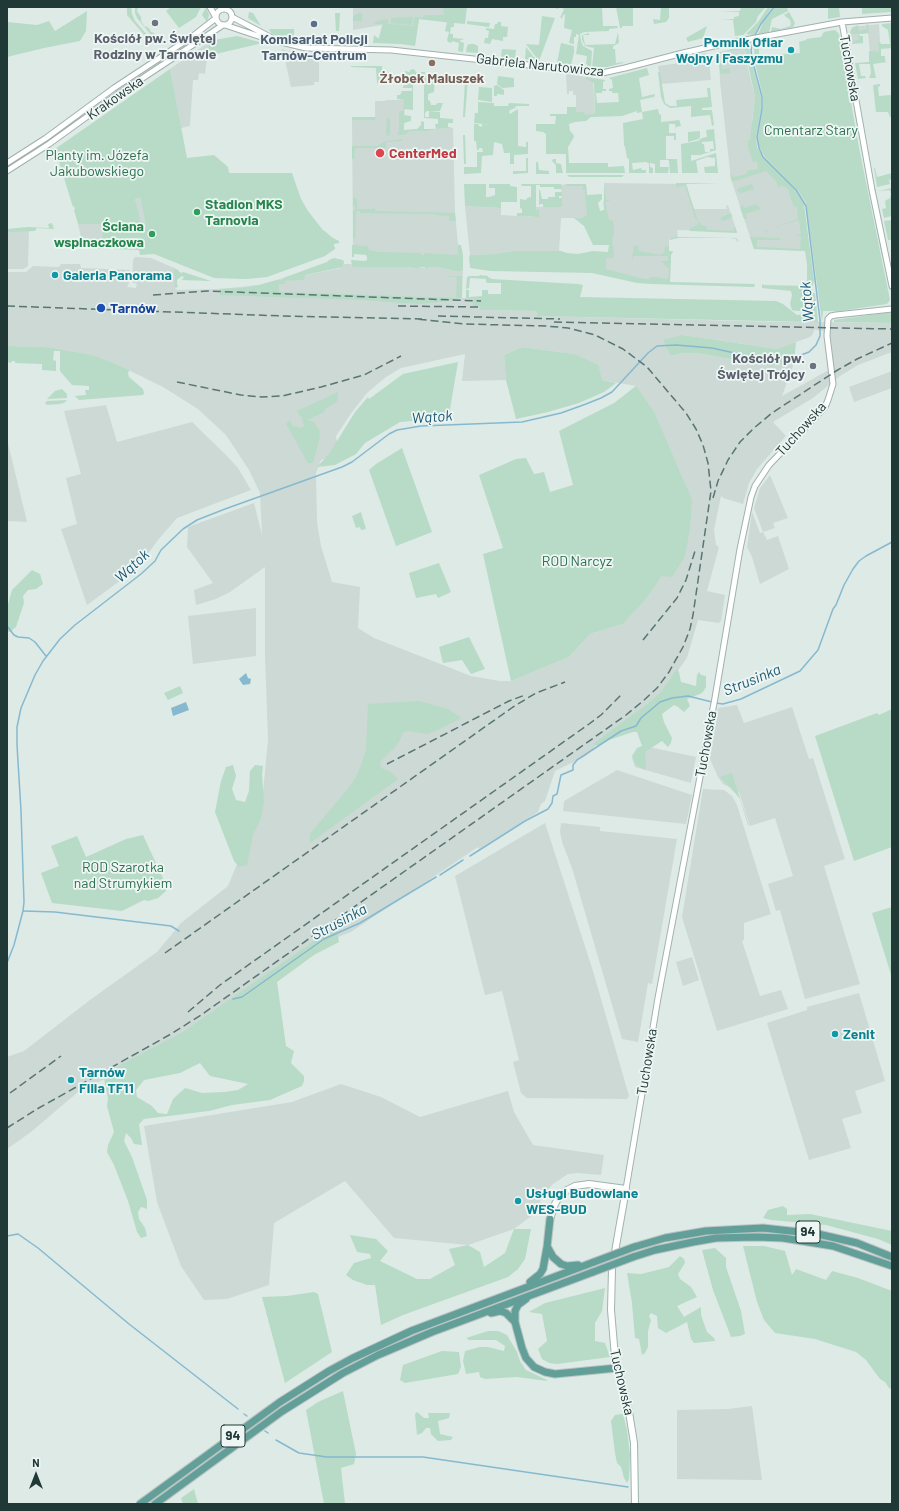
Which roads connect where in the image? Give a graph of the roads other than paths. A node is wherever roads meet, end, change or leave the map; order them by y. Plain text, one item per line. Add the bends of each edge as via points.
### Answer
1 (210, 7) edge
2 (221, 8) edge
3 (232, 17) junction
4 (216, 18) junction
5 (892, 18) edge
6 (842, 22) junction
7 (224, 25) junction
8 (276, 41) junction
9 (7, 163) edge
10 (7, 171) edge
11 (891, 280) edge
12 (892, 286) edge
13 (891, 308) edge
14 (626, 1189) junction
15 (550, 1219) joint
16 (547, 1247) junction
17 (892, 1256) edge
18 (594, 1262) junction
19 (892, 1266) edge
20 (513, 1292) junction
21 (538, 1292) junction
22 (475, 1316) junction
23 (515, 1322) junction
24 (617, 1368) junction
25 (140, 1504) edge
26 (155, 1504) edge
27 (635, 1504) edge

1 - 4 street
2 - 3 street via 229,11
2 - 4 street
3 - 7 street via 230,22
3 - 8 street, Gabriela Narutowicza
4 - 7 street via 218,23
4 - 9 street, Krakowska
5 - 6 street, Gabriela Narutowicza
6 - 8 street, Gabriela Narutowicza via 698,49 602,72 391,50 314,49
6 - 11 street, Tuchowska
7 - 8 street, Gabriela Narutowicza
7 - 10 street, Krakowska
11 - 12 street, Tuchowska
13 - 14 street, Tuchowska via 833,315 828,319 827,336 832,384 825,407 769,465 755,486 748,507 658,998
14 - 15 main road via 589,1184 574,1186 559,1196
14 - 24 main road, Tuchowska via 611,1283 612,1333
15 - 16 main road
16 - 18 main road via 553,1258 561,1264 574,1266
16 - 20 main road via 540,1274
17 - 18 main road, 94, bridge via 857,1243 818,1234 762,1228 706,1231 665,1238
18 - 20 main road, 94
19 - 21 main road, 94, bridge via 833,1246 783,1238 716,1238 655,1250
20 - 25 main road, 94 via 411,1331 329,1371 280,1402
21 - 22 main road, 94
21 - 23 main road via 518,1305
22 - 23 main road via 500,1311
22 - 26 main road, 94 via 405,1343 343,1373 281,1412
23 - 24 main road via 526,1358 534,1367 545,1372
24 - 27 main road, Tuchowska via 634,1443

